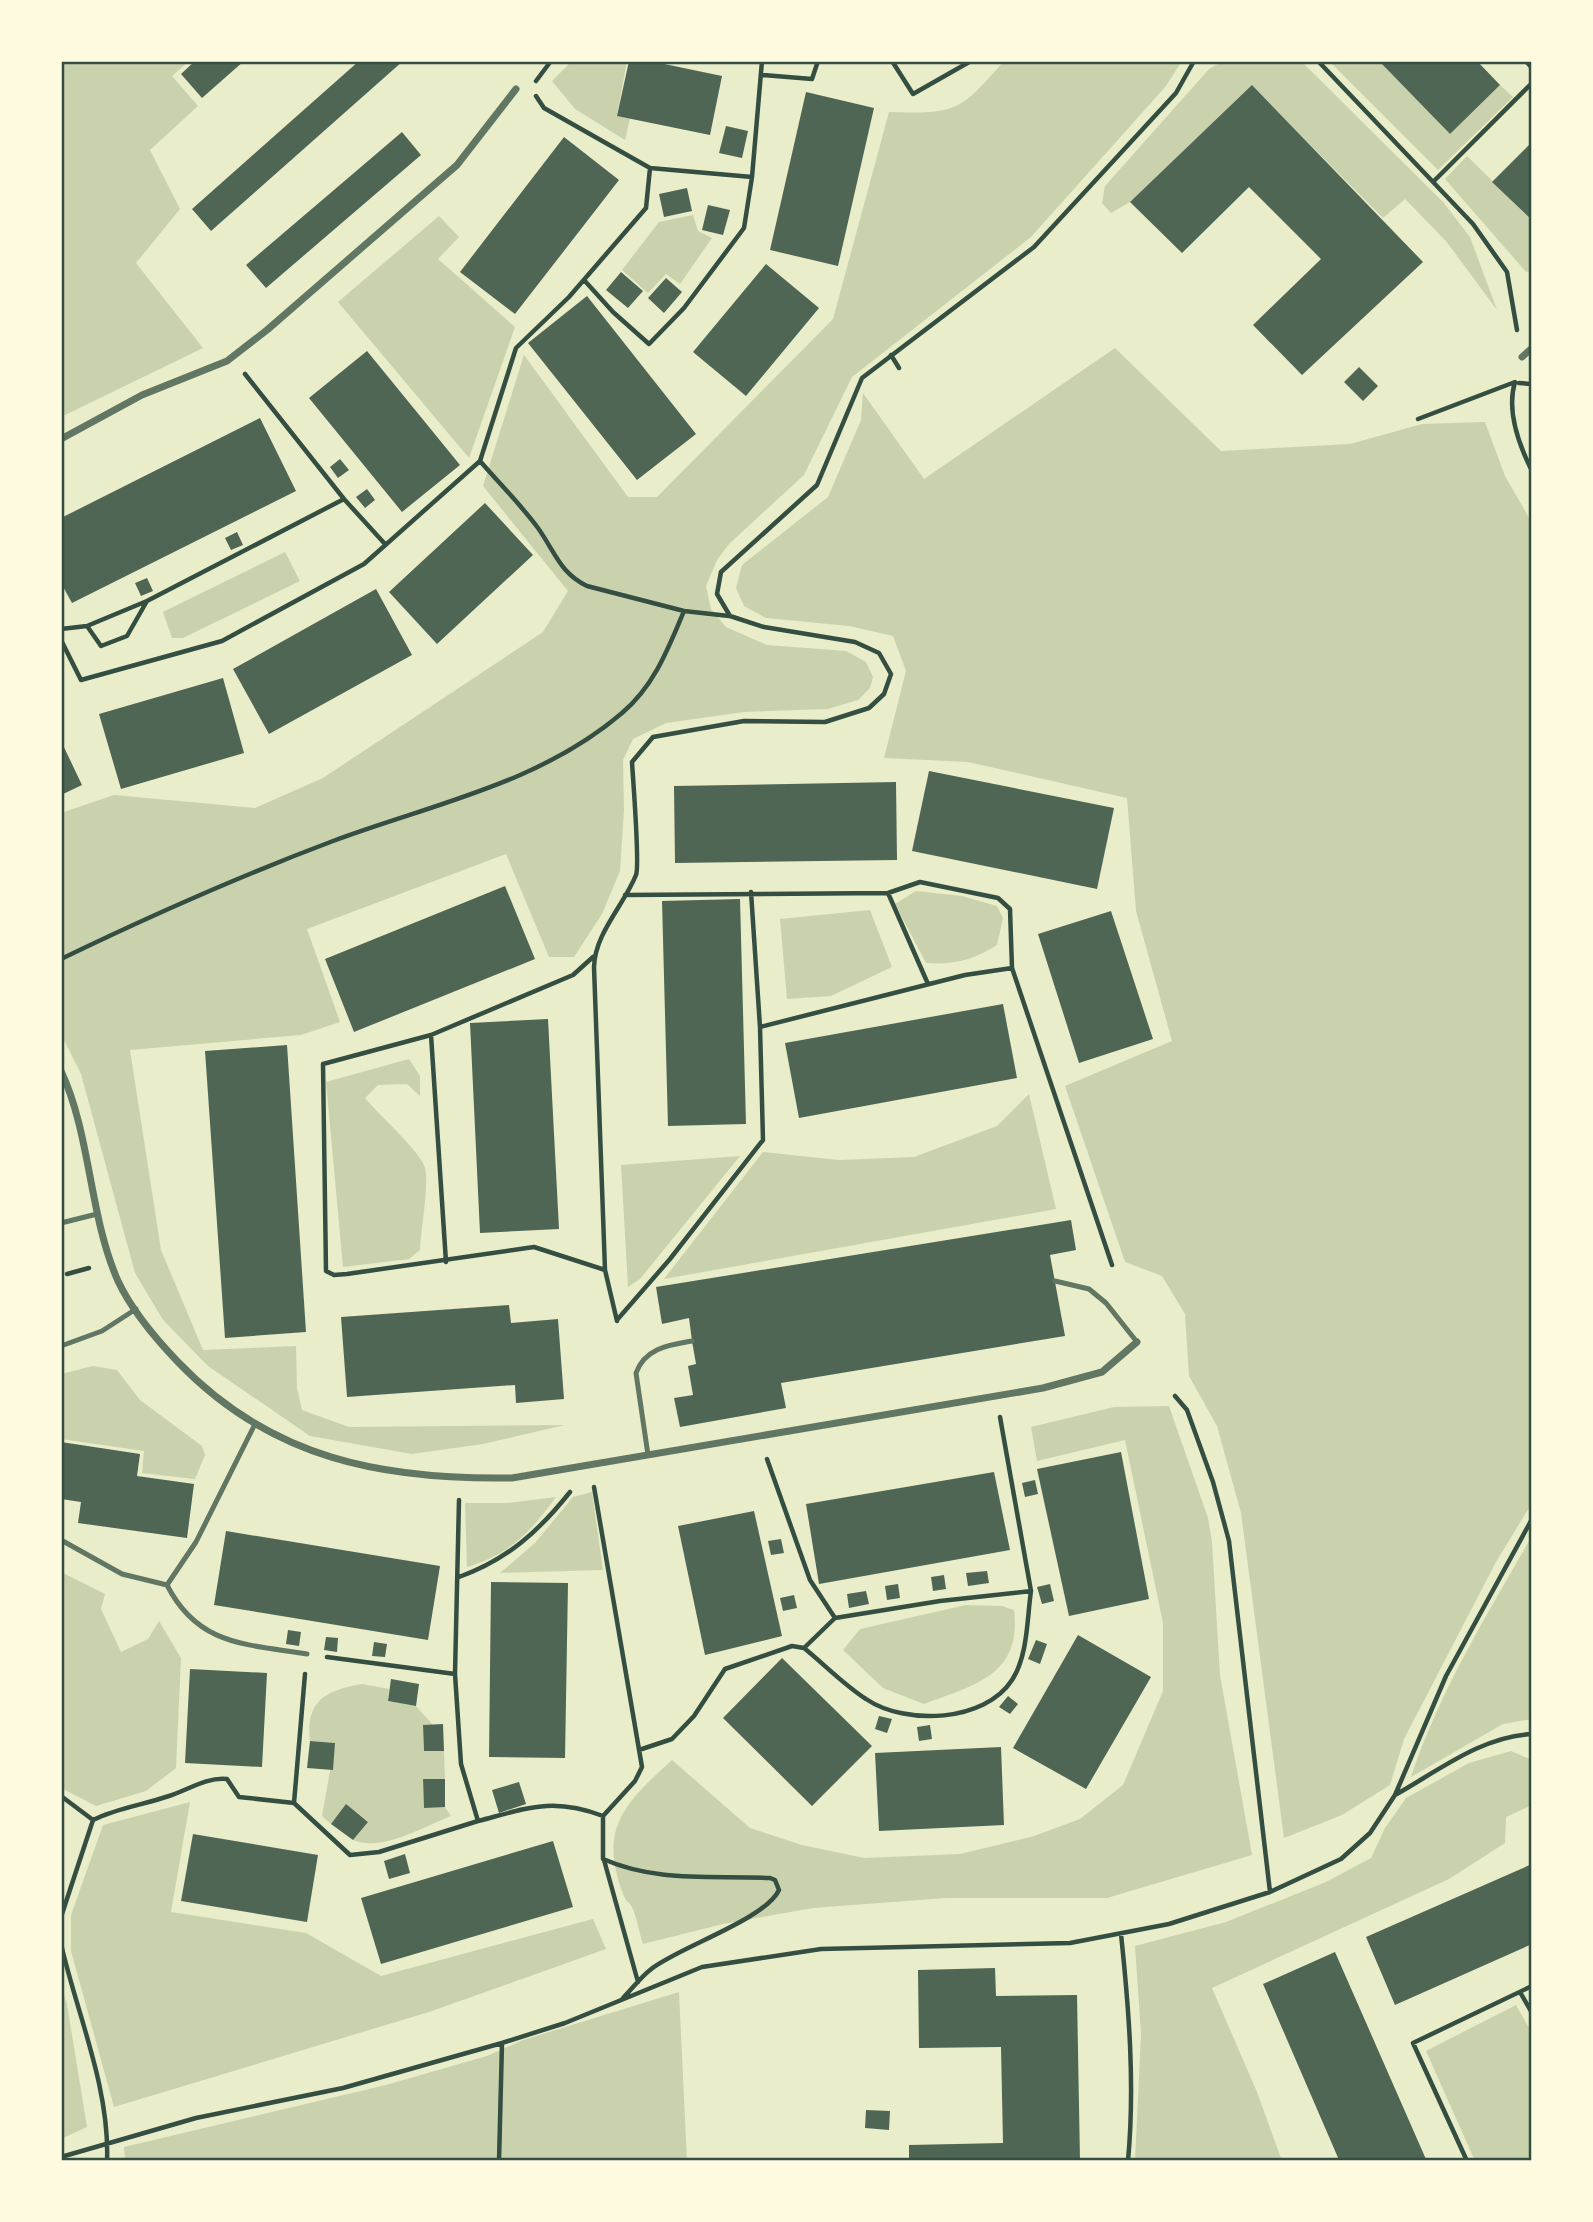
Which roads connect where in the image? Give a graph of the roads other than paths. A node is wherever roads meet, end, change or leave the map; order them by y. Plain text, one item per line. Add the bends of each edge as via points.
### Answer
1 (516, 89) dead end
2 (1532, 348) edge
3 (1522, 357) dead end
4 (61, 439) edge
5 (61, 1071) edge
6 (97, 1214) junction
7 (61, 1223) edge
8 (1055, 1281) dead end
9 (136, 1309) junction
10 (692, 1341) dead end
11 (1137, 1342) joint
12 (61, 1346) edge
13 (255, 1424) junction
14 (648, 1455) junction
15 (61, 1541) edge
16 (167, 1585) junction
17 (307, 1654) road end

1 - 4 street via 457,164 257,338 227,361 142,395
2 - 3 street
5 - 6 street
6 - 7 lane
6 - 9 street via 118,1281
8 - 11 lane via 1088,1289 1106,1303
9 - 12 lane via 102,1331
9 - 13 street via 153,1336 196,1381
10 - 14 lane via 662,1346 636,1373
11 - 14 street via 1102,1372 1043,1388
13 - 14 street via 331,1459 384,1472 448,1479 512,1478
13 - 16 lane via 197,1542
15 - 16 lane via 122,1574
16 - 17 lane via 191,1622 209,1632

